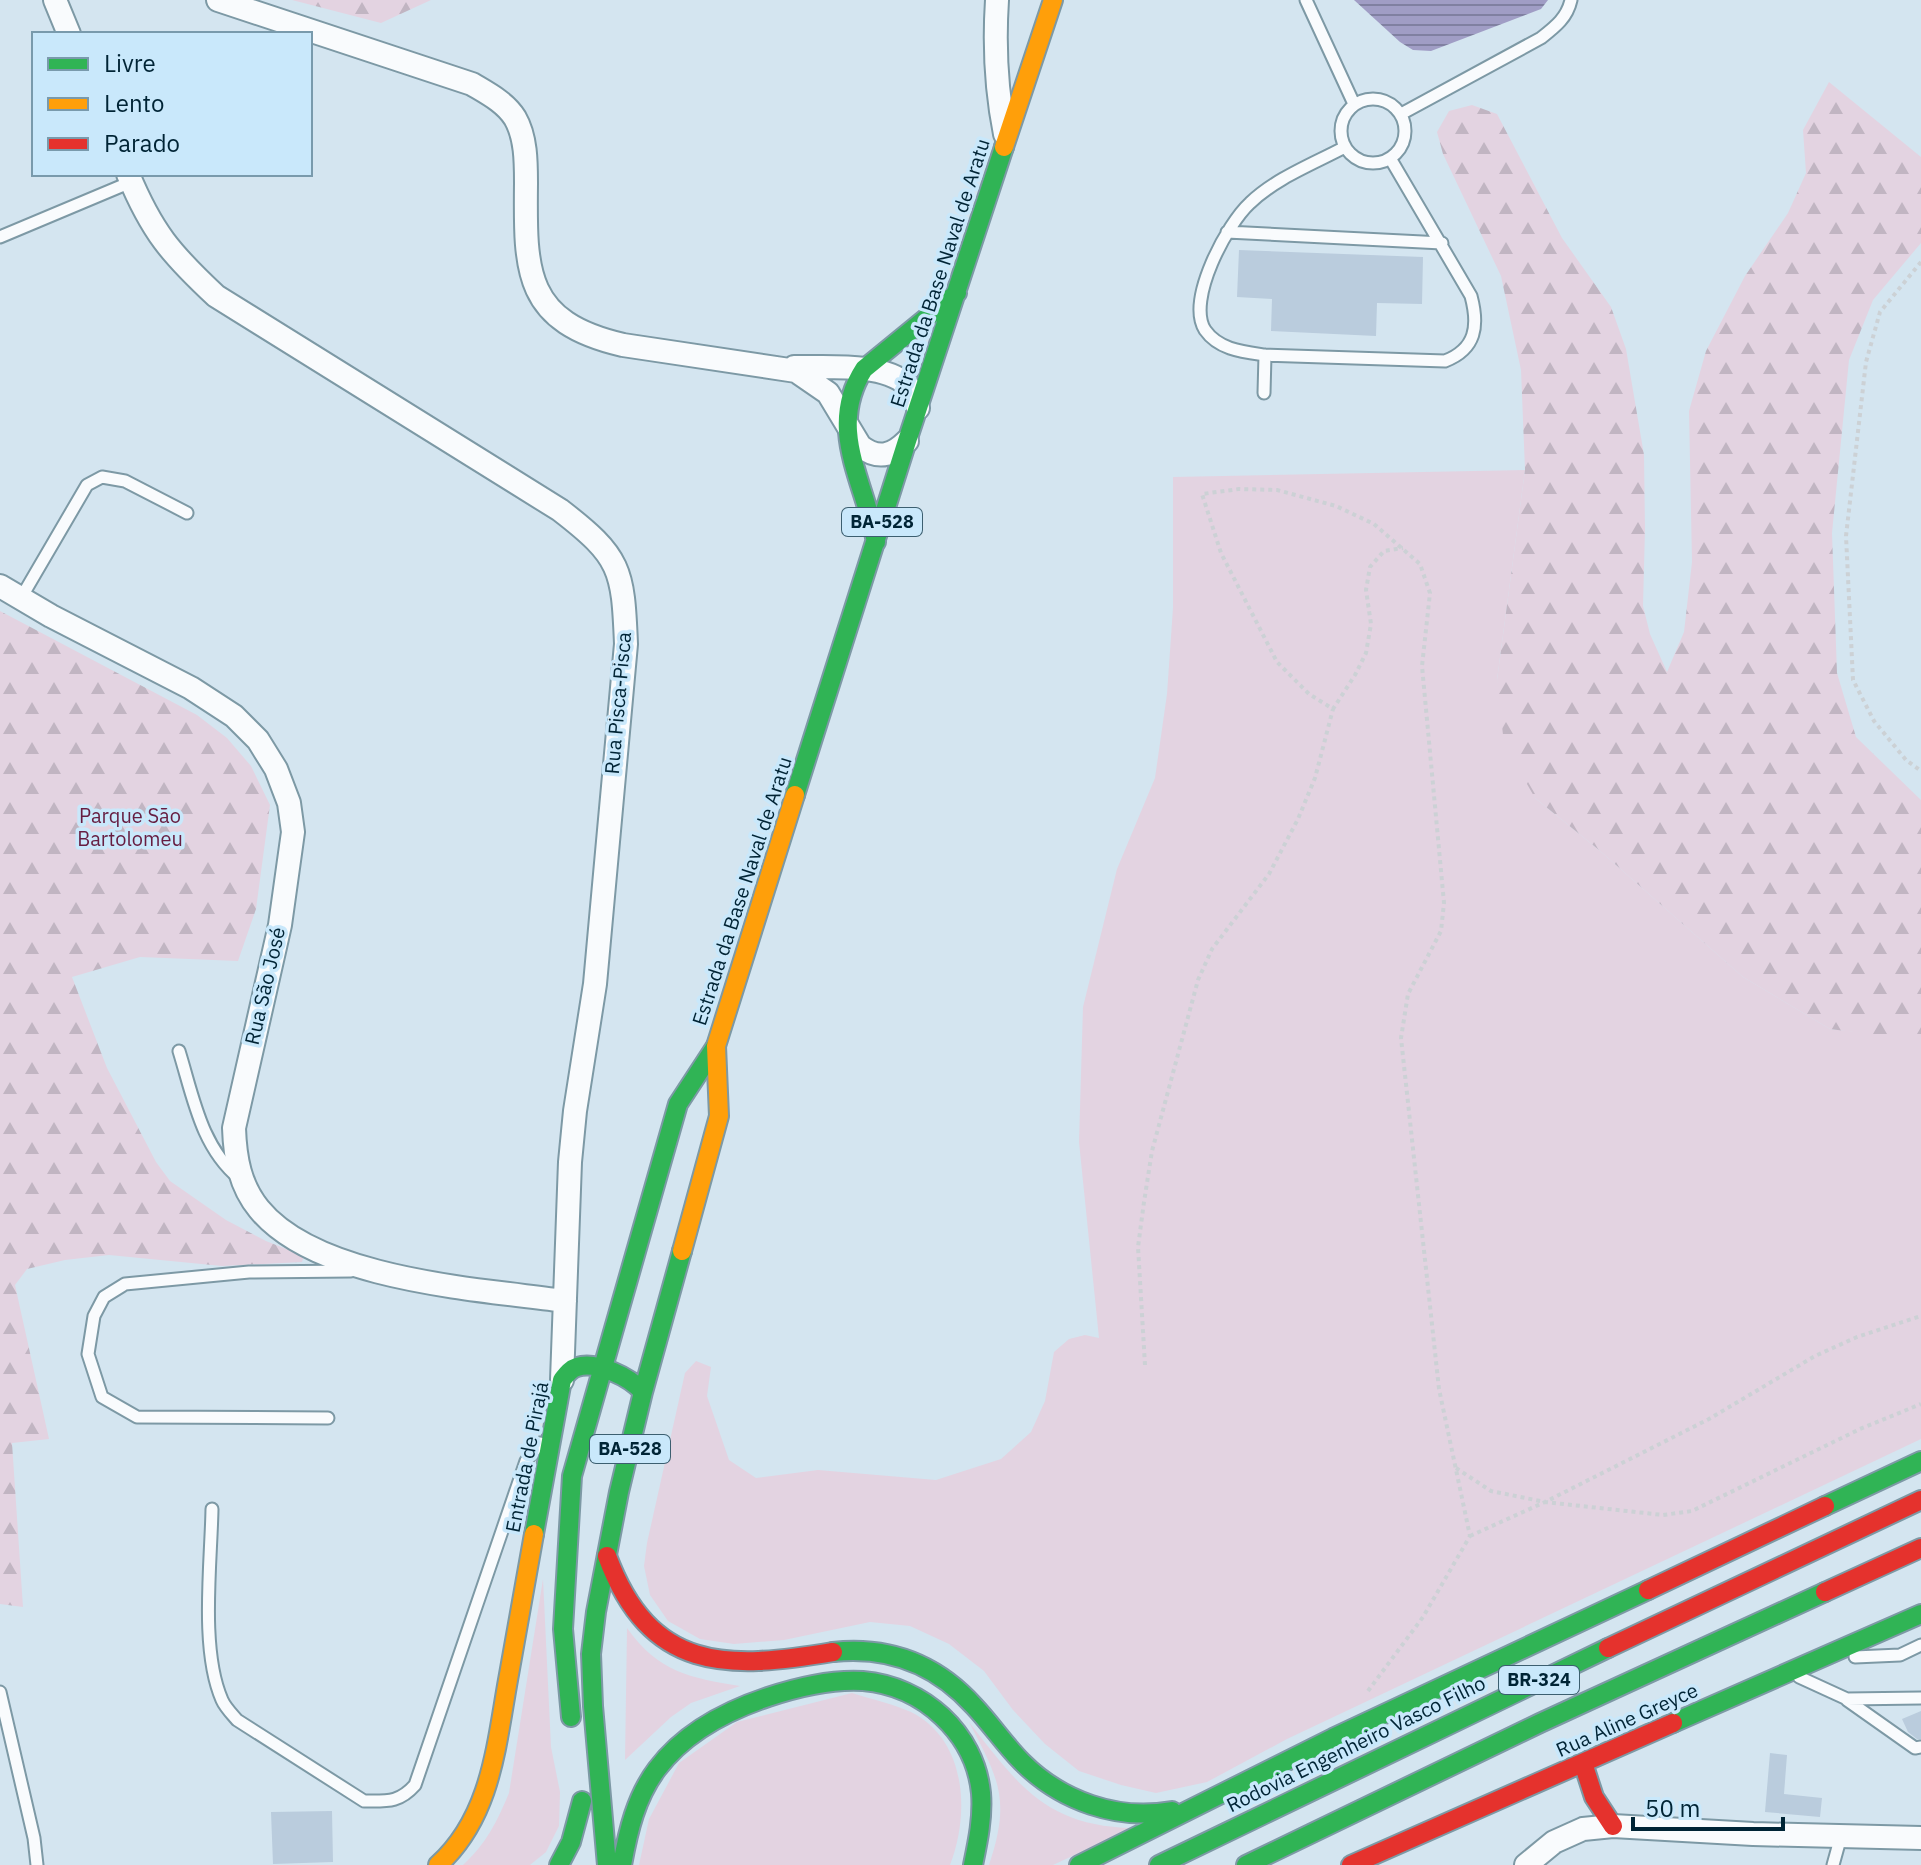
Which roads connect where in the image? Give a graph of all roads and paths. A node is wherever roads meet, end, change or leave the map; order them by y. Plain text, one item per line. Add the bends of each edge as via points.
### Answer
1 (55, 0) edge
2 (218, 0) edge
3 (997, 0) edge
4 (1053, 0) edge
5 (1306, 0) edge
6 (1571, 0) edge
7 (252, 5) edge
8 (68, 32) edge
9 (1354, 104) junction
10 (1401, 114) junction
11 (1007, 142) junction
12 (1345, 147) junction
13 (1390, 158) junction
14 (129, 178) edge
15 (1227, 232) junction
16 (0, 237) edge
17 (1442, 243) junction
18 (1921, 262) edge
19 (958, 292) junction
20 (1265, 355) junction
21 (777, 367) junction
22 (864, 369) junction
23 (1264, 393) dead end
24 (918, 408) junction
25 (848, 425) junction
26 (907, 441) junction
27 (187, 513) dead end
28 (876, 542) junction
29 (1403, 548) junction
30 (0, 586) edge
31 (21, 598) junction
32 (1333, 709) junction
33 (1921, 771) edge
34 (716, 1046) junction
35 (179, 1051) dead end
36 (241, 1179) junction
37 (386, 1273) junction
38 (565, 1301) junction
39 (1921, 1316) edge
40 (1145, 1365) dead end
41 (601, 1371) junction
42 (562, 1380) junction
43 (643, 1392) junction
44 (1921, 1404) edge
45 (328, 1418) dead end
46 (554, 1428) junction
47 (1921, 1461) edge
48 (1456, 1468) junction
49 (1921, 1500) edge
50 (1545, 1502) junction
51 (212, 1509) dead end
52 (1470, 1536) junction
53 (1921, 1548) edge
54 (607, 1556) junction
55 (1921, 1614) edge
56 (1921, 1645) edge
57 (1823, 1658) junction
58 (1789, 1672) junction
59 (0, 1692) edge
60 (1921, 1698) edge
61 (1847, 1699) junction
62 (1360, 1701) dead end
63 (573, 1729) dead end
64 (1919, 1748) edge
65 (1583, 1763) junction
66 (1218, 1796) junction
67 (1613, 1826) junction
68 (1841, 1836) junction
69 (1921, 1838) edge
70 (612, 1863) edge
71 (37, 1865) edge
72 (438, 1865) edge
73 (559, 1865) edge
74 (973, 1865) edge
75 (1079, 1865) edge
76 (1159, 1865) edge
77 (1246, 1865) edge
78 (1351, 1865) edge
79 (1526, 1865) edge
80 (1833, 1865) edge

1 - 8 street
2 - 7 street
3 - 11 street via 997,85
4 - 11 main road, Estrada da Base Naval de Aratu / BA-528
5 - 9 lane
6 - 10 lane via 1558,25 1541,38
7 - 21 street via 472,84 496,98 523,137 526,244 536,288 546,307 568,325 623,345
9 - 10 lane via 1385,101
9 - 12 lane via 1340,129
10 - 13 lane via 1403,143
11 - 19 main road, Estrada da Base Naval de Aratu / BA-528
12 - 13 lane via 1360,161
12 - 15 lane via 1272,186 1248,204
13 - 17 lane
14 - 16 lane
14 - 38 street, Rua Pisca-Pisca via 162,241 216,296 560,510 610,553 619,576 626,644 595,984 572,1136
15 - 17 lane
15 - 20 lane via 1199,313 1205,330 1218,342 1237,352
17 - 20 lane via 1475,310 1470,342 1462,354 1445,361
18 - 33 path via 1880,312 1866,362 1846,536 1853,680 1874,721
19 - 22 main road
19 - 24 main road, Estrada da Base Naval de Aratu / BA-528
20 - 23 lane
21 - 22 street
21 - 25 street via 796,371 828,393
22 - 24 street via 906,384
22 - 25 main road via 852,392
24 - 26 main road, Estrada da Base Naval de Aratu / BA-528
25 - 26 street via 860,446 877,455 897,451
25 - 28 main road via 853,469
26 - 28 main road, Estrada da Base Naval de Aratu / BA-528
27 - 31 lane via 125,481 102,477 87,485
28 - 34 main road, Estrada da Base Naval de Aratu / BA-528
29 - 32 path via 1384,551 1370,567 1366,653
29 - 32 path via 1374,524 1336,506 1277,490 1202,494 1221,553 1277,662
29 - 48 path via 1420,564 1430,593 1422,666 1444,903 1441,931 1408,994 1401,1038 1439,1389
30 - 31 street, Rua São José
31 - 36 street, Rua São José via 234,716 258,740 289,803 293,832 282,913 234,1128
32 - 40 path via 1298,819 1269,874 1212,949 1198,980 1152,1151 1144,1202 1138,1247
34 - 41 main road via 678,1104
34 - 43 main road, Estrada da Base Naval de Aratu / BA-528 via 719,1116
35 - 36 lane via 213,1149
36 - 37 street, Rua São José via 277,1228 342,1261
37 - 38 street, Rua São José
37 - 45 lane via 249,1272 125,1284 104,1297 94,1316 88,1354 102,1397 137,1417
38 - 42 street, Rua Pisca-Pisca
39 - 50 path via 1815,1356 1709,1419
41 - 42 main road, Entrada de Pirajá via 582,1366
41 - 43 main road via 634,1381
41 - 63 main road via 572,1476 566,1549 563,1629
42 - 46 main road, Entrada de Pirajá
43 - 54 main road, Estrada da Base Naval de Aratu / BA-528
44 - 50 path via 1692,1511 1663,1515
46 - 51 lane via 526,1461 415,1785 405,1796 389,1801 364,1801 237,1720 223,1703 214,1678 210,1636
46 - 72 main road, Entrada de Pirajá via 490,1779 466,1837
47 - 66 main road
48 - 50 path via 1491,1491
48 - 52 path
49 - 76 main road, Rodovia Engenheiro Vasco Filho / BR-324
50 - 52 path
52 - 62 path via 1423,1617
53 - 77 main road, BR-324
54 - 66 main road via 635,1612 669,1643 690,1652 758,1664 854,1648 897,1655 954,1685 1024,1763 1086,1802 1139,1815 1165,1813
54 - 70 main road, Estrada da Base Naval de Aratu / BA-528 via 591,1654
55 - 57 main road, Rua Aline Greyce
56 - 57 lane via 1900,1655
57 - 58 main road, Rua Aline Greyce
58 - 61 lane
58 - 65 main road, Rua Aline Greyce
59 - 71 lane
60 - 61 lane
61 - 64 lane
65 - 67 main road via 1597,1808
65 - 78 main road, Rua Aline Greyce
66 - 75 main road
67 - 68 street
67 - 79 street via 1583,1829 1554,1842
68 - 69 street
68 - 80 lane
70 - 73 main road via 581,1794 573,1838
70 - 74 main road via 658,1768 707,1725 753,1702 821,1683 861,1681 888,1686 938,1710 967,1744 982,1800

